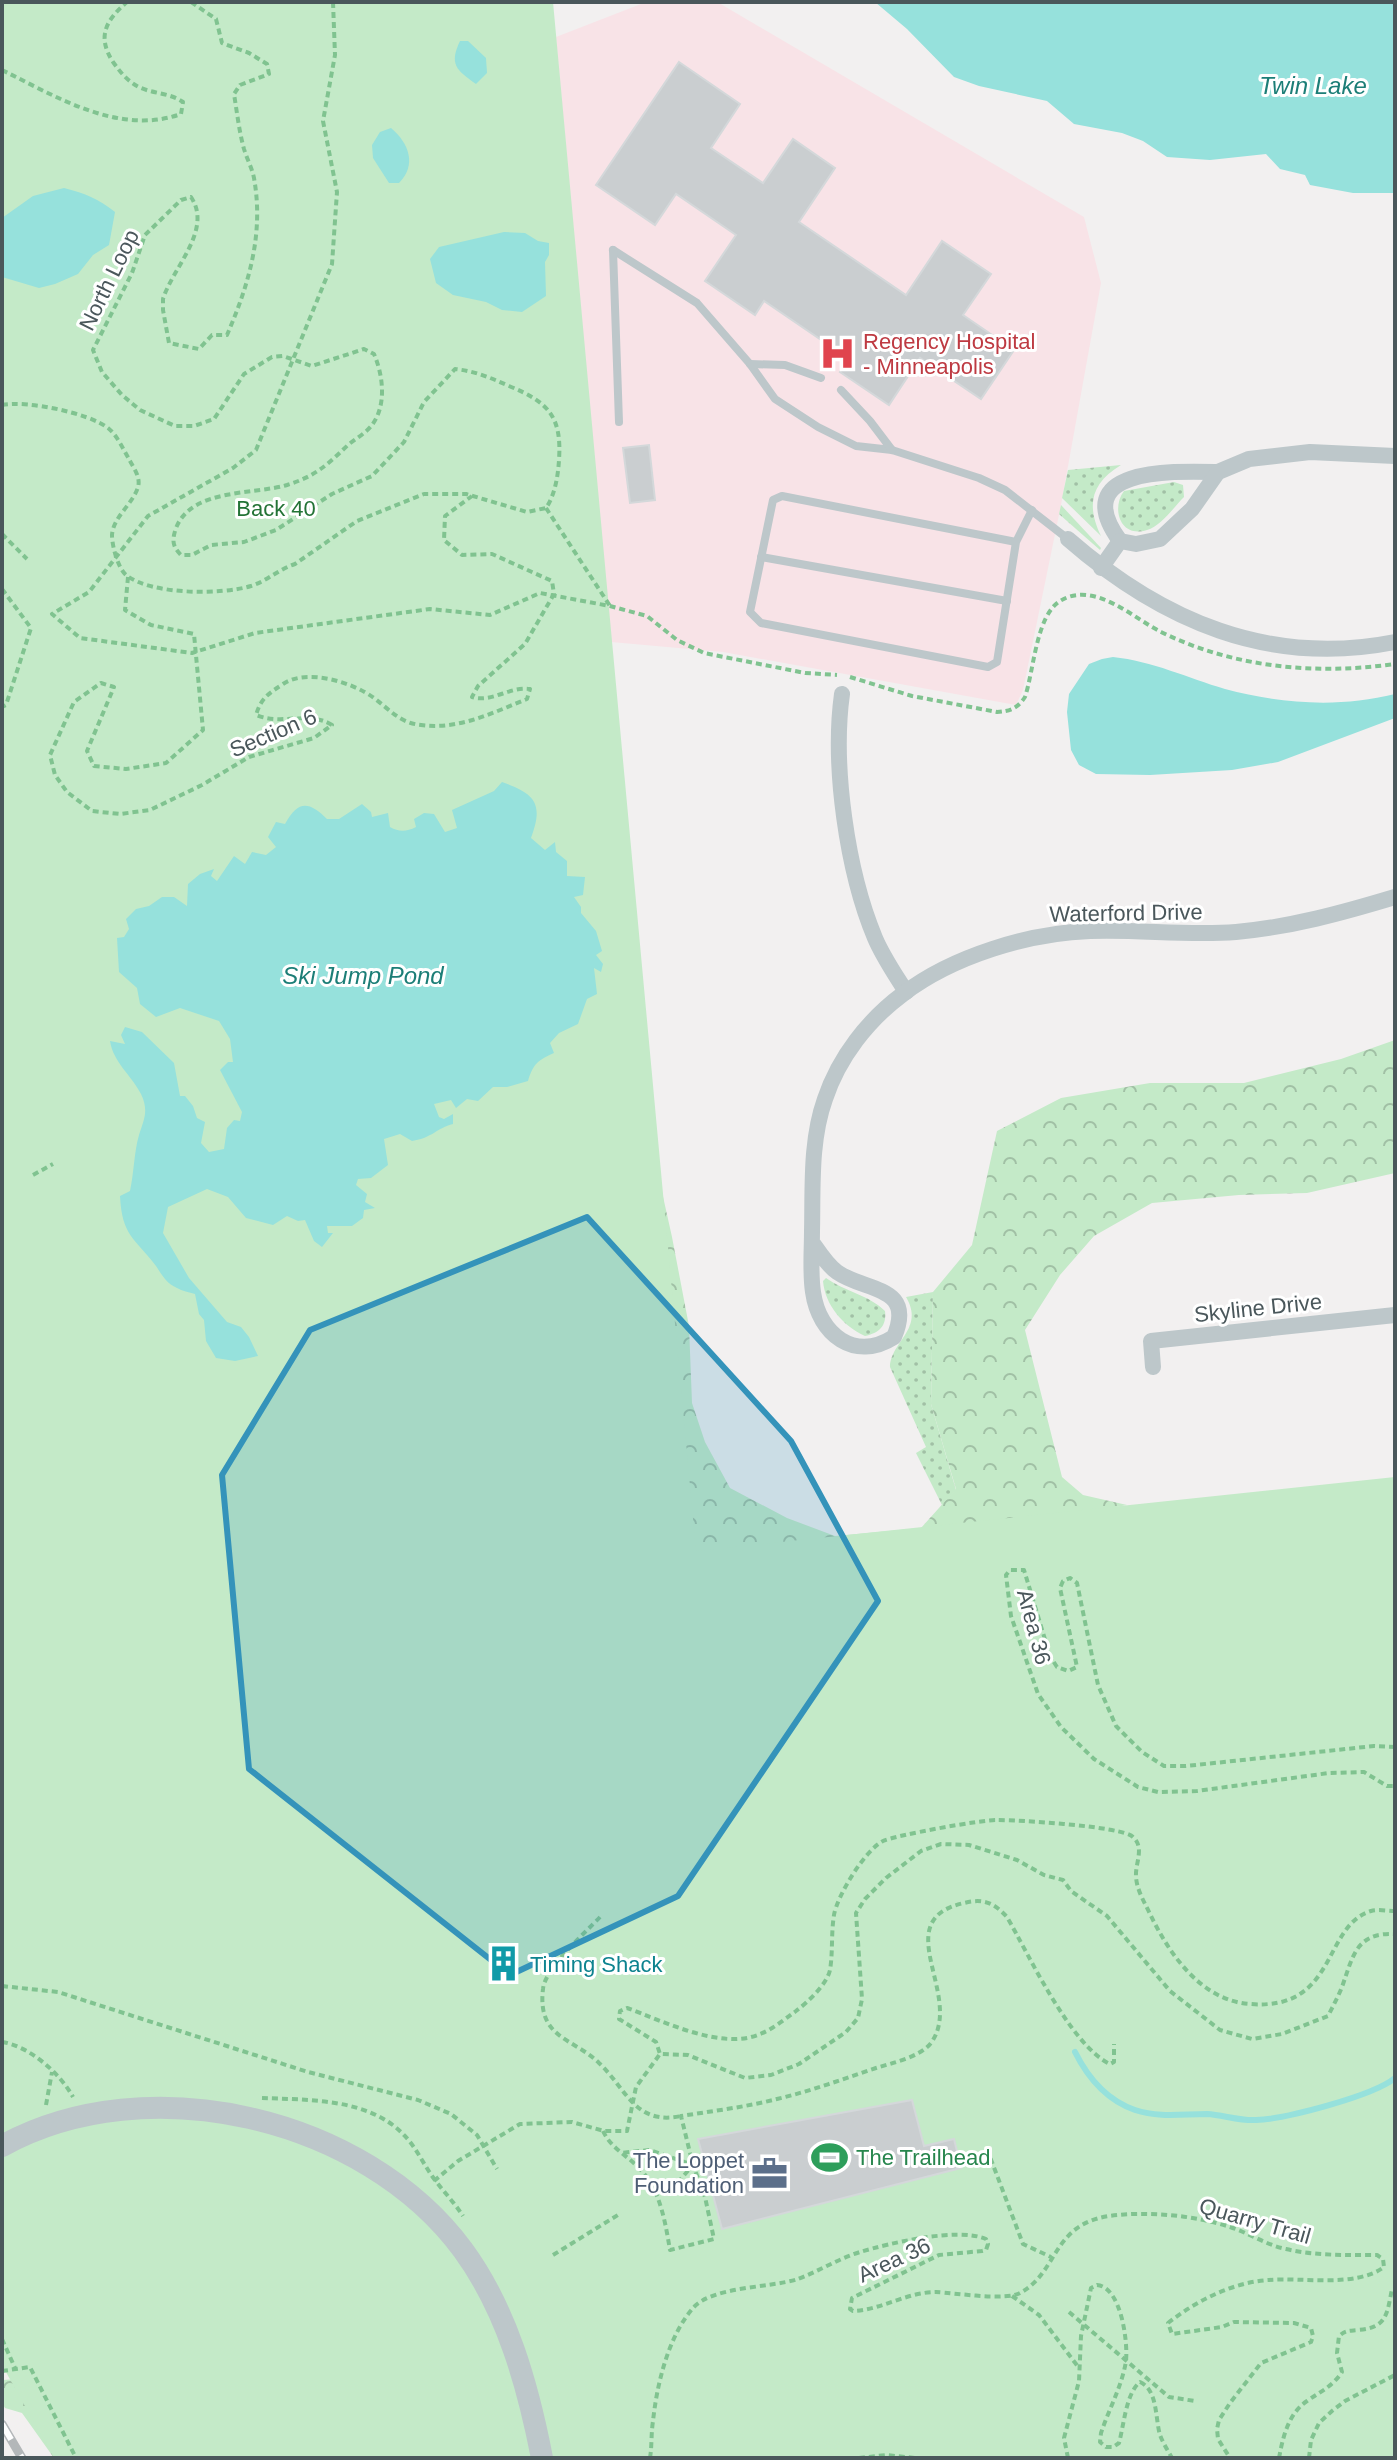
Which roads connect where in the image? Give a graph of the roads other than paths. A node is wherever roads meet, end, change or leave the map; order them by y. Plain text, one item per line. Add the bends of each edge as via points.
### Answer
1 (750, 364) junction
2 (821, 378) dead end
3 (841, 390) dead end
4 (619, 422) dead end
5 (892, 450) junction
6 (1395, 456) edge
7 (1218, 472) junction
8 (1032, 510) junction
9 (1068, 539) joint
10 (1120, 541) junction
11 (1016, 542) junction
12 (761, 557) junction
13 (1101, 568) junction
14 (1007, 601) junction
15 (1395, 642) edge
16 (842, 694) dead end
17 (1395, 897) edge
18 (906, 992) junction
19 (812, 1242) junction
20 (1395, 1315) edge
21 (1153, 1367) dead end
22 (2, 2146) edge
23 (542, 2458) edge

1 - 2 lane via 785,365
1 - 4 lane via 697,303 613,250
1 - 5 lane via 775,399 818,427 856,446
3 - 5 lane
5 - 8 lane via 979,478
6 - 7 street via 1276,455
7 - 10 street via 1192,509 1160,539
7 - 10 street via 1172,471 1126,479 1112,489 1107,502 1106,515
8 - 9 lane
8 - 11 lane
9 - 13 street
10 - 13 street
11 - 12 lane via 782,496 773,500
11 - 14 lane
12 - 14 lane
12 - 14 lane via 750,612 761,623 988,667 997,662
13 - 15 street via 1182,618 1249,640 1321,649
16 - 18 street via 838,749 855,873 876,938
17 - 18 street, Waterford Drive via 1276,928 1042,936 969,959
18 - 19 street, Waterford Drive via 850,1048 824,1101 813,1172
19 - 19 street, Waterford Drive via 813,1292 824,1322 848,1345 861,1348 894,1337 900,1316 897,1302 885,1291 834,1271
20 - 21 street, Skyline Drive via 1151,1341
22 - 23 street via 80,2118 179,2110 268,2121 364,2161 435,2217 478,2272 521,2370

